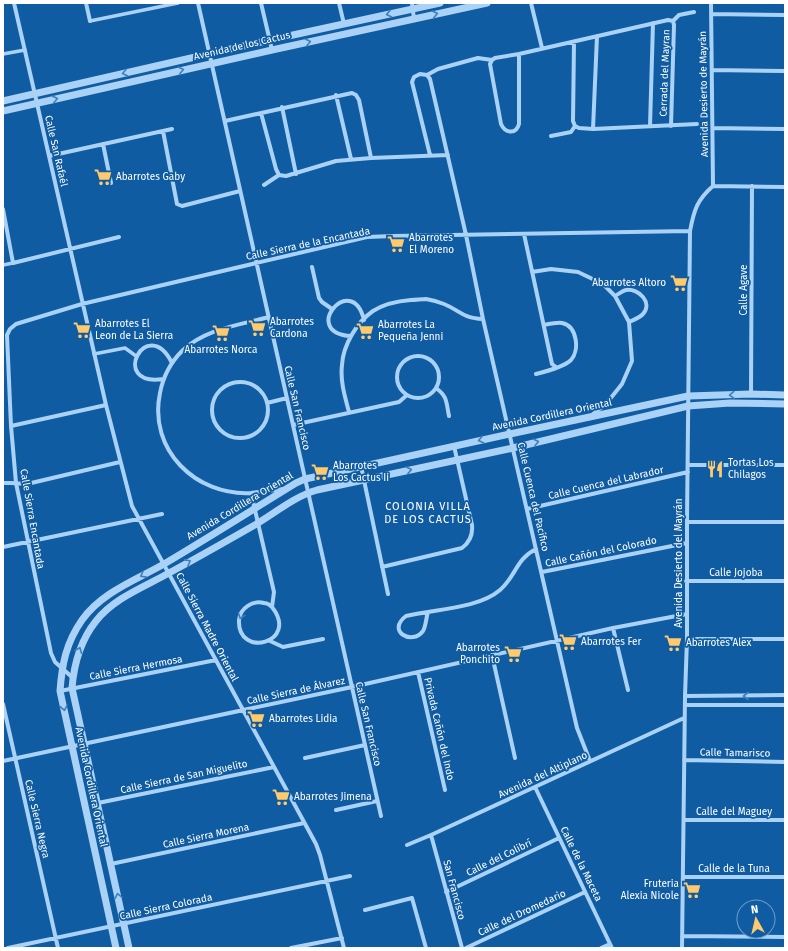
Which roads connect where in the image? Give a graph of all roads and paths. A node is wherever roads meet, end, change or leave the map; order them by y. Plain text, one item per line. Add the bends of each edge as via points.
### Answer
1 (14, 3) edge
2 (86, 3) edge
3 (178, 3) edge
4 (198, 3) edge
5 (261, 3) edge
6 (339, 3) edge
7 (440, 3) edge
8 (487, 3) edge
9 (531, 3) edge
10 (711, 3) edge
11 (413, 6) edge
12 (694, 12) dead end
13 (711, 14) junction
14 (785, 15) edge
15 (414, 18) junction
16 (90, 21) joint
17 (673, 21) junction
18 (653, 23) junction
19 (344, 24) junction
20 (597, 36) junction
21 (270, 40) junction
22 (574, 42) junction
23 (542, 48) junction
24 (25, 50) junction
25 (272, 50) junction
26 (3, 54) edge
27 (210, 54) junction
28 (519, 54) junction
29 (492, 60) junction
30 (212, 64) junction
31 (712, 70) junction
32 (785, 71) edge
33 (427, 75) junction
34 (35, 94) junction
35 (336, 95) junction
36 (3, 101) edge
37 (37, 103) junction
38 (282, 108) junction
39 (3, 111) edge
40 (261, 113) junction
41 (224, 121) junction
42 (697, 124) dead end
43 (575, 126) junction
44 (650, 126) junction
45 (671, 126) junction
46 (713, 128) junction
47 (172, 129) dead end
48 (593, 129) junction
49 (785, 129) edge
50 (163, 131) junction
51 (550, 136) dead end
52 (103, 144) junction
53 (448, 154) junction
54 (49, 156) junction
55 (430, 156) junction
56 (370, 158) junction
57 (351, 159) junction
58 (296, 174) junction
59 (279, 175) junction
60 (111, 183) dead end
61 (264, 185) dead end
62 (714, 186) junction
63 (752, 186) junction
64 (785, 187) edge
65 (240, 191) junction
66 (3, 209) edge
67 (690, 231) junction
68 (524, 234) junction
69 (466, 235) junction
70 (119, 237) dead end
71 (70, 249) junction
72 (14, 262) junction
73 (256, 263) junction
74 (3, 265) edge
75 (312, 267) dead end
76 (532, 272) junction
77 (615, 296) junction
78 (82, 304) junction
79 (332, 309) junction
80 (269, 318) junction
81 (483, 319) junction
82 (364, 320) junction
83 (629, 322) junction
84 (544, 325) junction
85 (10, 329) joint
86 (351, 336) junction
87 (94, 354) junction
88 (136, 356) junction
89 (172, 363) junction
90 (556, 366) junction
91 (536, 374) dead end
92 (163, 379) junction
93 (436, 388) junction
94 (751, 394) junction
95 (407, 395) junction
96 (785, 395) edge
97 (688, 396) junction
98 (287, 398) junction
99 (267, 403) junction
100 (785, 404) edge
101 (106, 405) junction
102 (688, 406) junction
103 (349, 412) junction
104 (449, 416) dead end
105 (589, 417) junction
106 (293, 425) junction
107 (11, 426) junction
108 (510, 434) junction
109 (454, 446) junction
110 (513, 448) junction
111 (458, 460) junction
112 (120, 462) junction
113 (785, 464) edge
114 (688, 465) junction
115 (361, 466) junction
116 (688, 472) junction
117 (305, 479) junction
118 (364, 480) junction
119 (16, 483) junction
120 (3, 484) edge
121 (288, 488) junction
122 (308, 493) junction
123 (251, 494) junction
124 (255, 508) junction
125 (527, 509) junction
126 (162, 514) dead end
127 (139, 518) junction
128 (687, 522) junction
129 (785, 522) edge
130 (258, 523) junction
131 (27, 542) junction
132 (687, 543) junction
133 (3, 547) edge
134 (536, 549) junction
135 (163, 564) junction
136 (382, 567) junction
137 (542, 572) junction
138 (169, 574) junction
139 (686, 581) junction
140 (785, 581) edge
141 (388, 594) dead end
142 (272, 606) junction
143 (428, 612) junction
144 (687, 614) junction
145 (613, 628) junction
146 (323, 639) dead end
147 (785, 639) edge
148 (558, 640) junction
149 (687, 640) junction
150 (270, 641) junction
151 (492, 655) junction
152 (216, 660) junction
153 (61, 669) junction
154 (418, 672) junction
155 (73, 678) junction
156 (352, 687) junction
157 (72, 688) junction
158 (628, 690) dead end
159 (60, 691) junction
160 (785, 695) edge
161 (685, 696) junction
162 (3, 704) edge
163 (685, 705) junction
164 (785, 705) edge
165 (242, 710) junction
166 (684, 718) junction
167 (84, 744) junction
168 (365, 745) junction
169 (71, 746) junction
170 (15, 758) junction
171 (305, 758) dead end
172 (515, 758) dead end
173 (684, 760) junction
174 (3, 761) edge
175 (590, 761) junction
176 (785, 762) edge
177 (274, 767) junction
178 (535, 787) junction
179 (445, 790) dead end
180 (378, 801) junction
181 (98, 803) junction
182 (336, 810) dead end
183 (381, 816) dead end
184 (684, 820) junction
185 (785, 820) edge
186 (304, 823) junction
187 (431, 835) junction
188 (559, 838) junction
189 (407, 845) dead end
190 (111, 864) junction
191 (350, 876) dead end
192 (683, 876) junction
193 (785, 877) edge
194 (327, 881) junction
195 (446, 892) junction
196 (585, 892) junction
197 (365, 910) dead end
198 (124, 924) junction
199 (111, 926) junction
200 (682, 936) junction
201 (785, 937) edge
202 (56, 938) junction
203 (342, 938) junction
204 (611, 946) edge
205 (8, 948) edge
206 (58, 948) edge
207 (116, 948) edge
208 (129, 948) edge
209 (291, 948) edge
210 (344, 948) edge
211 (426, 948) edge
212 (462, 948) edge
213 (466, 948) edge
214 (601, 948) edge
215 (682, 948) edge

1 - 24 street, Calle San Rafaél
2 - 16 street
3 - 16 street
4 - 27 street, Calle San Francisco
5 - 21 street
6 - 19 street
7 - 11 street, Avenida de los Cactus
15 -> 8 street, Avenida de los Cactus
9 - 23 street
10 - 13 street, Avenida Desierto de Mayrán
11 - 15 street
11 -> 19 street, Avenida de los Cactus
12 - 17 street, Cerrada del Mayran via 679,15
13 - 14 street
13 - 31 street, Avenida Desierto de Mayrán
25 -> 15 street, Avenida de los Cactus
17 - 18 street, Cerrada del Mayran
17 - 45 street, Cerrada del Mayran
18 - 20 street, Cerrada del Mayran
18 - 44 street, Cerrada del Mayran
19 - 21 street, Avenida de los Cactus
20 - 22 street, Cerrada del Mayran
20 - 48 street
21 - 25 street
21 - 27 street, Avenida de los Cactus
22 - 23 street, Cerrada del Mayran
22 - 43 street
23 - 28 street, Cerrada del Mayran
24 - 26 street
24 - 34 street, Calle San Rafaél
25 - 30 street, Avenida de los Cactus
27 - 30 street, Calle San Francisco
27 -> 34 street, Avenida de los Cactus
28 - 29 street, Cerrada del Mayran
28 - 29 street via 519,124 515,131 508,132 500,124 490,64
29 - 33 street, Cerrada del Mayran via 478,58 438,69
37 -> 30 street, Avenida de los Cactus
30 - 41 street, Calle San Francisco
31 - 32 street
31 - 46 street, Avenida Desierto de Mayrán
33 - 53 street, Calle Cuenca del Pacífico
33 - 55 street, Cerrada del Mayran via 418,75 412,82
34 - 36 street, Avenida de los Cactus
34 - 37 street, Calle San Rafaél
35 - 38 street
35 - 56 street via 352,92 359,100
35 - 57 street
37 - 39 street, Avenida de los Cactus
37 - 54 street, Calle San Rafaél
38 - 40 street
38 - 58 street
40 - 41 street
40 - 59 street
41 - 65 street, Calle San Francisco
42 - 45 street, Cerrada del Mayran
43 - 48 street, Cerrada del Mayran
43 - 51 street via 571,132
44 - 45 street, Cerrada del Mayran
44 - 48 street, Cerrada del Mayran
46 - 49 street
46 - 62 street, Avenida Desierto de Mayrán
47 - 50 street
50 - 52 street
50 - 65 street via 177,204 182,206
52 - 54 street
52 - 60 street
53 - 55 street
53 - 69 street, Calle Cuenca del Pacífico
54 - 71 street, Calle San Rafaél
55 - 56 street
56 - 57 street
57 - 58 street via 336,161
58 - 59 street
59 - 61 street
62 - 63 street
62 - 67 street, Avenida Desierto del Mayrán via 698,201
63 - 64 street
63 - 94 street, Calle Agave
65 - 73 street, Calle San Francisco
66 - 72 street
67 - 68 street, Calle Sierra de la Encantada
67 - 97 street, Avenida Desierto del Mayrán
68 - 69 street, Calle Sierra de la Encantada
68 - 76 street
69 - 73 street, Calle Sierra de la Encantada via 367,238
69 - 81 street, Calle Cuenca del Pacífico
70 - 71 street
71 - 72 street
71 - 78 street, Calle San Rafaél
72 - 74 street
73 - 78 street, Calle Sierra de la Encantada
73 - 80 street, Calle San Francisco
75 - 79 street via 319,298
76 - 77 street via 551,269 578,272 603,284
76 - 84 street
77 - 83 street
77 - 83 street via 625,290 633,290 640,293 646,302 646,309 642,315
78 - 85 street, Calle Sierra de la Encantada via 16,324
78 - 87 street, Calle Sierra Madre Oriental
79 - 82 street via 344,301 351,302 358,306
79 - 86 street via 330,325 335,332
80 - 89 street via 212,332 182,351
80 - 98 street, Calle San Francisco
81 - 82 street via 463,316 444,304 425,299 389,304 373,311
81 - 108 street, Calle Cuenca del Pacífico
82 - 86 street
83 - 105 street via 632,361 622,384 606,404
84 - 90 street via 552,364
84 - 90 street via 563,323 574,332 575,354 570,361
85 - 107 street, Calle Sierra Encantada via 7,334
86 - 103 street via 342,364 342,386
87 - 88 street via 125,348
87 - 101 street, Calle Sierra Madre Oriental
88 - 89 street via 148,346 155,346 162,348
88 - 92 street via 136,370 141,376 147,380
89 - 92 street
90 - 91 street
92 - 123 street via 157,406 158,422 164,443 173,457 188,473 205,485 223,491
93 - 95 street via 423,398
93 - 95 street via 439,380 435,364 421,356 413,357 405,360 397,374 397,382
93 - 104 street via 444,394
94 - 96 street, Avenida Cordillera Oriental
94 -> 97 street, Avenida Cordillera Oriental
95 - 103 street via 399,402
97 - 102 street, Avenida Desierto del Mayrán
97 - 105 street, Avenida Cordillera Oriental
98 - 99 street
98 - 106 street, Calle San Francisco
99 - 99 street via 262,393 254,386 244,382 233,383 215,396 212,418 225,435 247,438 257,433 264,425 268,414
100 - 102 street, Avenida Cordillera Oriental via 730,403
101 - 107 street
101 - 112 street, Calle Sierra Madre Oriental
110 -> 102 street, Avenida Cordillera Oriental
102 - 114 street, Avenida Desierto del Mayrán
103 - 106 street
105 - 108 street, Avenida Cordillera Oriental
106 - 117 street, Calle San Francisco
107 - 119 street, Calle Sierra Encantada
108 -> 109 street, Avenida Cordillera Oriental
108 - 110 street, Calle Cuenca del Pacífico
109 - 111 street
109 - 115 street, Avenida Cordillera Oriental
110 - 111 street, Avenida Cordillera Oriental
110 - 125 street, Calle Cuenca del Pacífico
118 -> 111 street, Avenida Cordillera Oriental
111 - 136 street via 472,525 471,539 462,548
112 - 119 street via 27,484
112 - 127 street, Calle Sierra Madre Oriental via 128,493
113 - 114 street
114 - 116 street, Avenida Desierto del Mayrán
115 - 117 street, Avenida Cordillera Oriental
115 - 118 street
116 - 125 street, Calle Cuenca del Labrador
116 - 128 street, Avenida Desierto del Mayrán
117 - 121 street, Avenida Cordillera Oriental
117 - 122 street, Calle San Francisco
118 - 122 street, Avenida Cordillera Oriental
118 - 136 street
119 - 120 street
119 - 131 street, Calle Sierra Encantada
121 - 123 street
121 - 124 street, Avenida Cordillera Oriental
122 - 130 street, Avenida Cordillera Oriental
122 - 156 street, Calle San Francisco
123 - 124 street
124 - 130 street
124 - 135 street, Avenida Cordillera Oriental
125 - 134 street, Calle Cuenca del Pacífico
126 - 127 street
127 - 131 street
127 - 135 street, Calle Sierra Madre Oriental
128 - 129 street
128 - 132 street, Avenida Desierto del Mayrán
138 -> 130 street, Avenida Cordillera Oriental
130 - 142 street via 274,592
131 - 133 street
131 - 153 street, Calle Sierra Encantada via 51,653
132 - 137 street, Calle Cañón del Colorado
132 - 139 street, Avenida Desierto del Mayrán
134 - 137 street, Calle Cuenca del Pacífico
134 - 143 street via 527,553 509,581 488,598
135 - 138 street, Calle Sierra Madre Oriental
135 -> 153 street, Avenida Cordillera Oriental via 116,590 97,604 73,634
136 - 141 street
137 - 148 street, Calle Cuenca del Pacífico
138 - 152 street, Calle Sierra Madre Oriental
155 -> 138 street, Avenida Cordillera Oriental via 77,654 96,620 124,597
139 - 140 street, Calle Jojoba
139 - 144 street, Avenida Desierto del Mayrán
142 - 150 street via 278,614 280,624 277,634
142 -> 150 street via 263,602 253,603 239,616 239,626 250,642
143 - 143 street via 406,616 398,624 399,631 410,638 418,635 423,631
144 - 145 street, Calle Sierra de Álvarez
144 - 149 street, Avenida Desierto del Mayrán
145 - 148 street, Calle Sierra de Álvarez
145 - 158 street
146 - 150 street via 283,647
147 - 149 street
148 - 151 street, Calle Sierra de Álvarez
148 - 175 street, Calle Cuenca del Pacífico via 577,728
149 - 161 street, Avenida Desierto del Mayrán
151 - 154 street, Calle Sierra de Álvarez
151 - 172 street
152 - 157 street, Calle Sierra Hermosa
152 - 165 street, Calle Sierra Madre Oriental
153 - 155 street, Calle Sierra Encantada
153 - 159 street, Avenida Cordillera Oriental
154 - 156 street, Calle Sierra de Álvarez
154 - 179 street, Privada Cañón del Indo
155 - 157 street, Avenida Cordillera Oriental
156 - 165 street, Calle Sierra de Álvarez
156 - 168 street, Calle San Francisco
157 - 159 street, Calle Sierra Hermosa
157 - 167 street, Avenida Cordillera Oriental
159 -> 169 street, Avenida Cordillera Oriental
160 -> 161 street
161 - 163 street, Avenida Desierto del Mayrán
162 - 170 street, Calle Sierra Negra
163 - 164 street
163 - 166 street, Avenida Desierto del Mayrán
165 - 167 street, Calle Sierra de Álvarez
165 - 177 street, Calle Sierra Madre Oriental
166 - 173 street, Avenida Desierto del Mayrán
166 - 175 street, Avenida del Altiplano
167 - 169 street, Calle Sierra de Álvarez
167 - 181 street, Avenida Cordillera Oriental
168 - 171 street
168 - 180 street, Calle San Francisco
169 - 170 street, Calle Sierra de Álvarez
169 - 199 street, Avenida Cordillera Oriental
170 - 174 street, Calle Sierra de Álvarez
170 - 202 street, Calle Sierra Negra
173 - 176 street, Calle Tamarisco
173 - 184 street, Avenida Desierto del Mayrán
175 - 178 street, Avenida del Altiplano
177 - 181 street, Calle Sierra de San Miguelito
177 - 186 street, Calle Sierra Madre Oriental
178 - 187 street, Avenida del Altiplano
178 - 188 street, Calle de la Maceta
180 - 182 street
180 - 183 street, Calle San Francisco
181 - 190 street, Avenida Cordillera Oriental
184 - 185 street, Calle del Maguey
184 - 192 street, Avenida Desierto del Mayrán
186 - 190 street, Calle Sierra Morena
186 - 194 street, Calle Sierra Madre Oriental via 318,850
187 - 189 street, Avenida del Altiplano
187 - 195 street, San Francisco
188 - 195 street, Calle del Colibrí
188 - 196 street, Calle de la Maceta
198 -> 190 street, Avenida Cordillera Oriental
191 - 194 street, Calle Sierra Colorada
192 - 193 street, Calle de la Tuna
192 - 200 street, Avenida Desierto del Mayrán
194 - 198 street, Calle Sierra Colorada
194 - 203 street, Calle Sierra Madre Oriental
195 - 212 street, San Francisco
196 - 204 street, Calle de la Maceta
196 - 213 street, Calle del Dromedario
197 - 211 street via 412,898
198 - 199 street, Calle Sierra Colorada
198 - 208 street, Avenida Cordillera Oriental
199 - 202 street, Calle Sierra Colorada
199 - 207 street, Avenida Cordillera Oriental
200 - 201 street
200 - 215 street, Avenida Desierto del Mayrán
202 - 205 street, Calle Sierra Colorada
202 - 206 street, Calle Sierra Negra
203 - 209 street
203 - 210 street, Calle Sierra Madre Oriental
204 - 214 street

